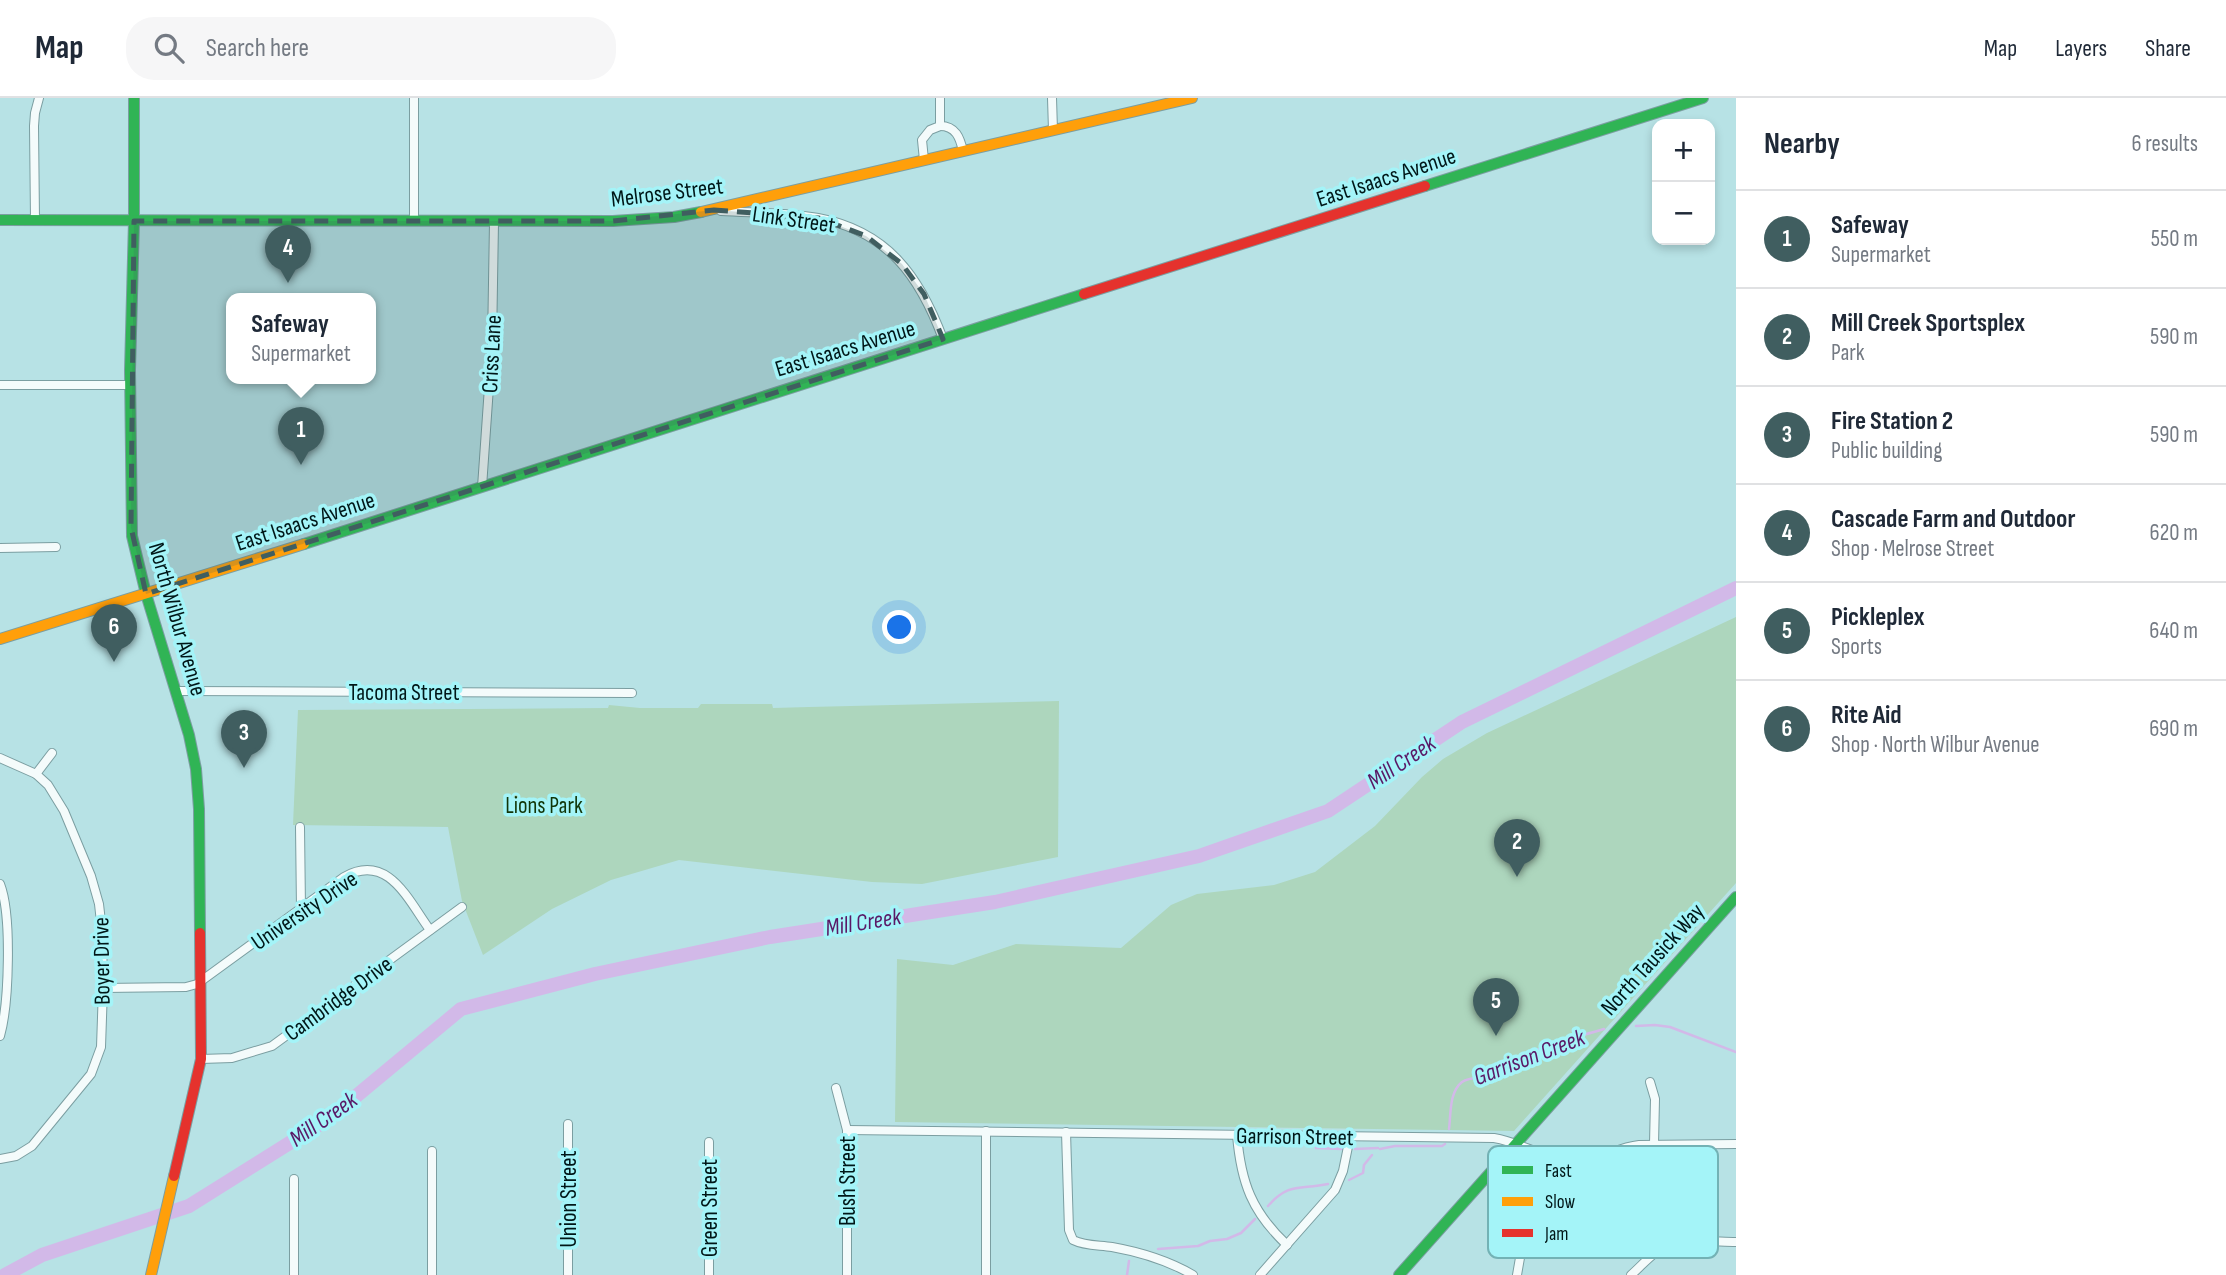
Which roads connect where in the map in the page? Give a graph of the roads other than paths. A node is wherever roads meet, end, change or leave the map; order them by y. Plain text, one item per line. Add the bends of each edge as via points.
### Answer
1 (39, 98) edge
2 (134, 98) edge
3 (414, 98) edge
4 (940, 98) edge
5 (1052, 98) edge
6 (1192, 98) edge
7 (1703, 98) edge
8 (940, 125) junction
9 (1053, 131) junction
10 (963, 151) junction
11 (924, 160) junction
12 (714, 210) junction
13 (0, 220) edge
14 (35, 220) junction
15 (134, 221) junction
16 (414, 221) junction
17 (494, 222) junction
18 (943, 339) junction
19 (0, 385) edge
20 (130, 385) junction
21 (482, 487) junction
22 (56, 547) dead end
23 (0, 548) edge
24 (146, 594) junction
25 (0, 639) edge
26 (176, 691) junction
27 (632, 693) dead end
28 (52, 753) dead end
29 (0, 758) edge
30 (36, 774) junction
31 (300, 827) dead end
32 (0, 884) edge
33 (1736, 897) edge
34 (462, 907) dead end
35 (301, 909) junction
36 (430, 930) junction
37 (201, 981) junction
38 (103, 988) junction
39 (0, 1036) edge
40 (201, 1059) junction
41 (1650, 1082) dead end
42 (836, 1088) dead end
43 (568, 1124) dead end
44 (847, 1130) junction
45 (986, 1131) junction
46 (1066, 1132) junction
47 (1237, 1135) junction
48 (1350, 1137) junction
49 (709, 1142) dead end
50 (1516, 1144) junction
51 (1654, 1144) junction
52 (1736, 1144) edge
53 (1521, 1146) edge
54 (1626, 1146) edge
55 (432, 1151) dead end
56 (0, 1159) edge
57 (1488, 1175) edge
58 (294, 1178) dead end
59 (1718, 1242) edge
60 (1736, 1242) edge
61 (1287, 1245) junction
62 (1649, 1258) edge
63 (151, 1275) edge
64 (294, 1275) edge
65 (432, 1275) edge
66 (568, 1275) edge
67 (709, 1275) edge
68 (847, 1275) edge
69 (986, 1275) edge
70 (1193, 1275) edge
71 (1259, 1275) edge
72 (1399, 1275) edge
73 (1631, 1275) edge

1 - 14 street via 34,125
2 - 15 main road, North Wilbur Avenue
3 - 16 street
4 - 8 street
5 - 9 street
6 - 9 main road, Melrose Street
7 - 18 main road, East Isaacs Avenue
8 - 10 street via 956,133
8 - 11 street via 922,140
9 - 10 main road, Melrose Street
10 - 11 main road, Melrose Street
11 - 12 main road, Melrose Street
12 - 17 main road, Melrose Street via 630,220
12 - 18 street, Link Street via 819,218 866,236 891,253 918,283
13 - 14 main road, Melrose Street
14 - 15 main road, Melrose Street
15 - 16 main road, Melrose Street
15 - 20 main road, North Wilbur Avenue
16 - 17 main road, Melrose Street
17 - 21 street, Criss Lane via 492,344
18 - 21 main road, East Isaacs Avenue
19 - 20 street
20 - 24 main road, North Wilbur Avenue via 132,536
21 - 24 main road, East Isaacs Avenue
22 - 23 street
24 - 25 main road, East Isaacs Avenue
24 - 26 main road, North Wilbur Avenue
26 - 27 street, Tacoma Street
26 - 37 main road, North Wilbur Avenue via 189,734 199,797
28 - 30 street
29 - 30 street, Boyer Drive
30 - 38 street, Boyer Drive via 64,811 96,891 102,918
31 - 35 street
32 - 39 street via 6,913 7,990
33 - 50 main road, North Tausick Way
34 - 36 street, Cambridge Drive
35 - 36 street, University Drive via 344,877 370,869 393,880
35 - 37 street, University Drive
36 - 40 street, Cambridge Drive via 272,1046 232,1058
37 - 38 street via 186,987
37 - 40 main road, North Wilbur Avenue
38 - 56 street, Boyer Drive via 101,1047 91,1074 32,1146
40 - 63 main road, North Wilbur Avenue
41 - 51 street via 1655,1099
42 - 44 street, Bush Street
43 - 66 street, Union Street
44 - 45 street, Garrison Street
44 - 68 street, Bush Street
45 - 46 street, Garrison Street
45 - 69 street
46 - 47 street, Garrison Street
46 - 70 street via 1073,1240 1146,1255
47 - 48 street, Garrison Street
47 - 61 street via 1250,1198 1266,1224
48 - 50 street, Garrison Street via 1494,1138
48 - 61 street via 1339,1181
49 - 67 street, Green Street
50 - 53 street, Garrison Street
51 - 52 street, Garrison Street
51 - 54 street, Garrison Street
55 - 65 street
57 - 72 main road, North Tausick Way
58 - 64 street
59 - 60 street
61 - 71 street
62 - 73 street

